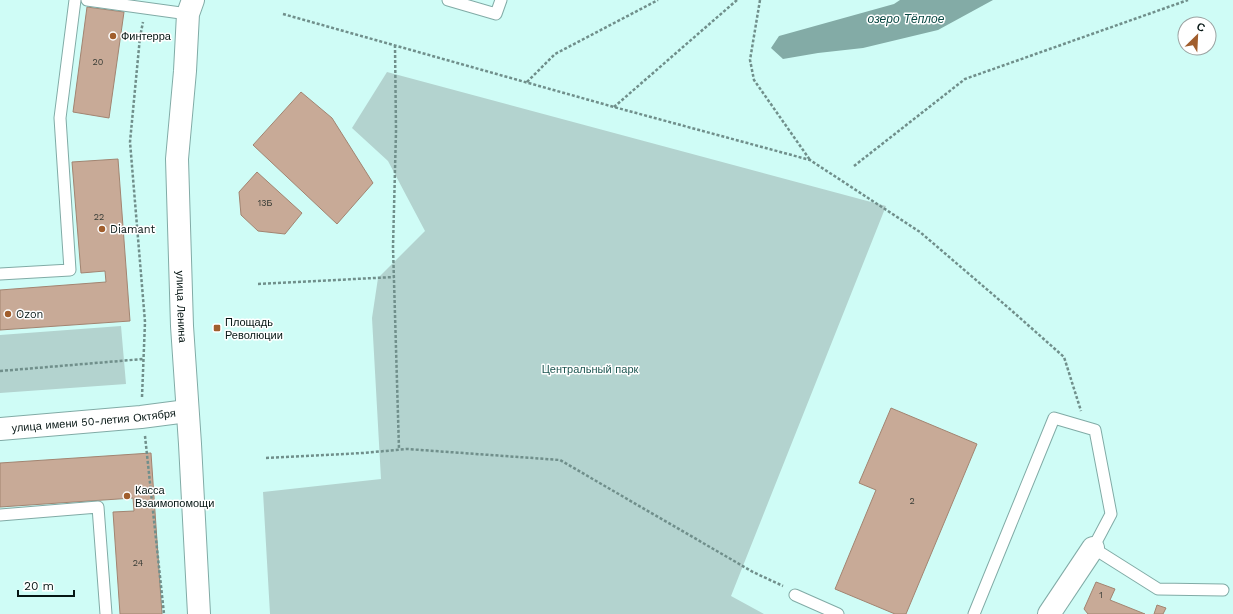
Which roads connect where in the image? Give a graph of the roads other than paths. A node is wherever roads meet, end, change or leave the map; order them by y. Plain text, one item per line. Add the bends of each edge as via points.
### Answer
1 (75, 0) edge
2 (87, 0) edge
3 (448, 0) edge
4 (502, 0) edge
5 (190, 7) edge
6 (0, 274) edge
7 (187, 411) junction
8 (0, 429) edge
9 (0, 515) edge
10 (1093, 548) junction
11 (1223, 590) dead end
12 (792, 592) road end
13 (106, 614) edge
14 (199, 614) edge
15 (838, 614) edge
16 (974, 614) edge
17 (1049, 614) edge

1 - 6 lane via 60,118 70,270
2 - 5 lane via 146,8
3 - 4 lane via 496,14
5 - 7 main road, улица Ленина via 177,159
7 - 8 main road, улица имени 50-летия Октября
7 - 14 main road, улица Ленина
9 - 13 lane via 98,507
10 - 11 lane via 1158,589
10 - 16 lane via 1111,514 1094,430 1054,418
10 - 17 main road
12 - 15 lane

